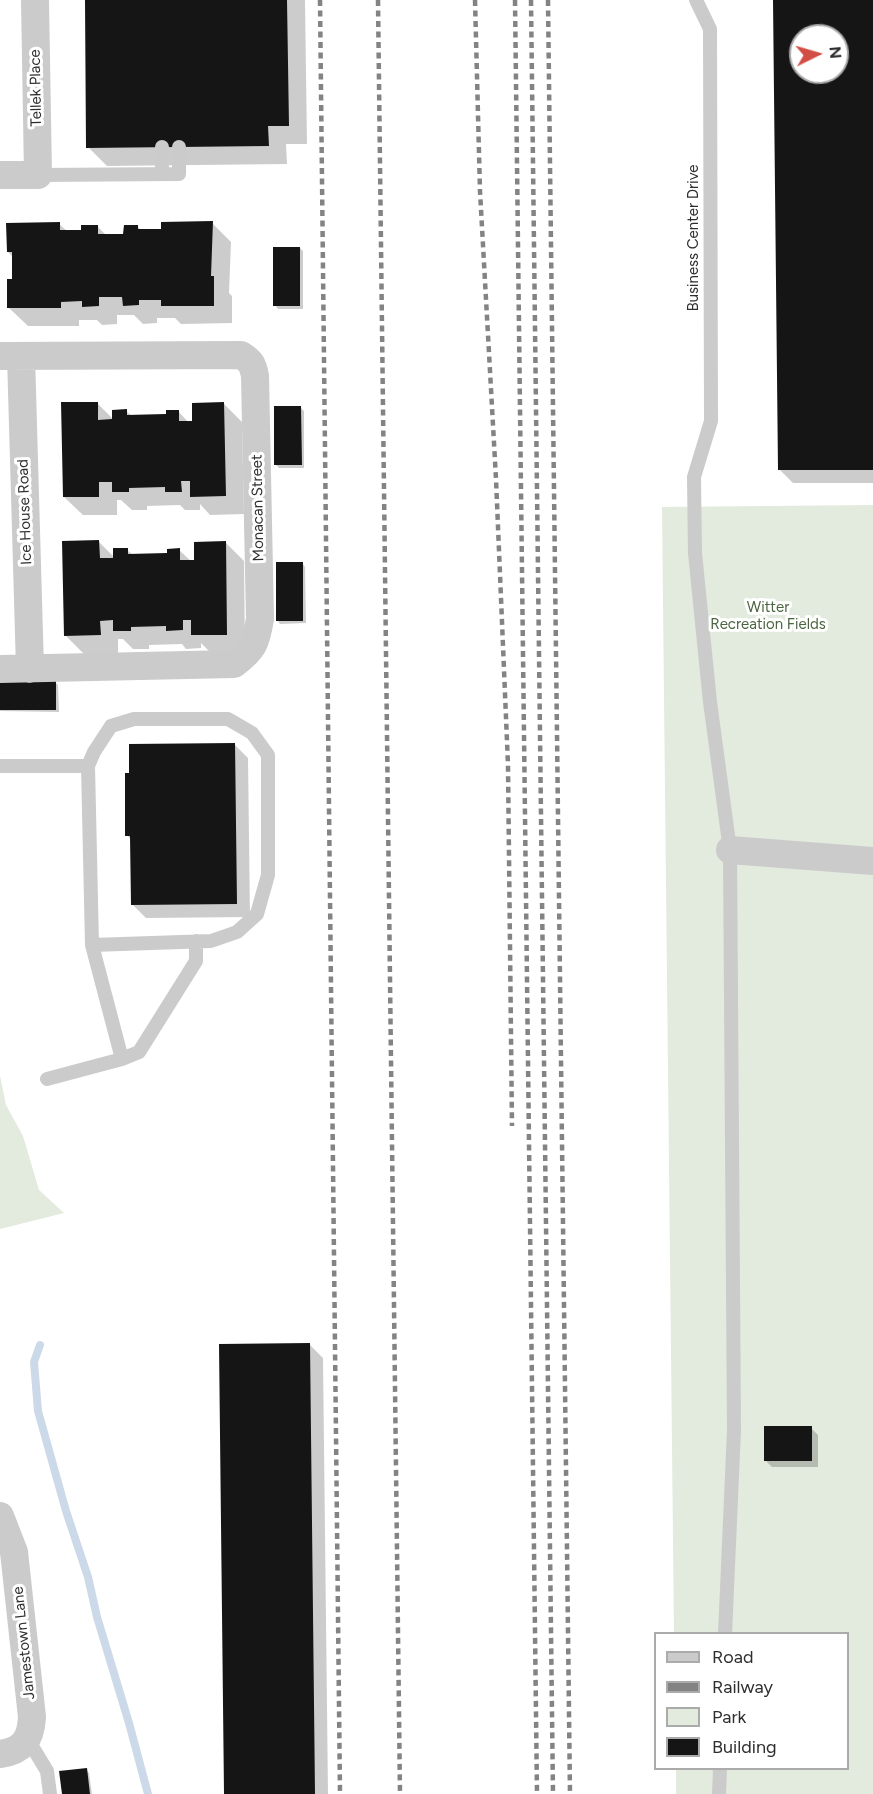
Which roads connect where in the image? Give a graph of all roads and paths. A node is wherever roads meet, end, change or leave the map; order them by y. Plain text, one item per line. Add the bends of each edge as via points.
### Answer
1 (34, 0) edge
2 (696, 0) edge
3 (162, 147) dead end
4 (179, 147) dead end
5 (162, 174) junction
6 (0, 175) edge
7 (38, 175) junction
8 (10, 356) edge
9 (0, 669) edge
10 (30, 669) junction
11 (7, 766) edge
12 (88, 766) junction
13 (730, 850) junction
14 (873, 861) edge
15 (196, 941) junction
16 (92, 945) junction
17 (122, 1059) junction
18 (47, 1079) dead end
19 (0, 1516) edge
20 (726, 1632) edge
21 (27, 1738) junction
22 (0, 1754) edge
23 (720, 1770) edge
24 (50, 1794) edge
25 (719, 1794) edge

1 - 7 street, Tellek Place
2 - 13 lane, Business Center Drive via 710,28 711,422 694,477 695,553
3 - 5 lane
4 - 5 lane via 180,174
5 - 7 lane
6 - 7 street
8 - 10 street, Ice House Road
8 - 10 street, Monacan Street via 241,355 253,365 255,376 260,619 249,653 234,664
9 - 10 street, Monacan Street
11 - 12 lane
12 - 15 lane via 111,726 134,719 228,719 252,733 267,754 268,874 257,914 237,932 211,941
12 - 16 lane
13 - 14 street
13 - 20 lane, Business Center Drive via 734,1430
15 - 16 lane
15 - 17 lane via 196,962 139,1052
16 - 17 lane
17 - 18 lane
19 - 21 street, Jamestown Lane via 14,1552 32,1708
21 - 22 street via 22,1746
21 - 24 lane via 46,1771
23 - 25 lane

